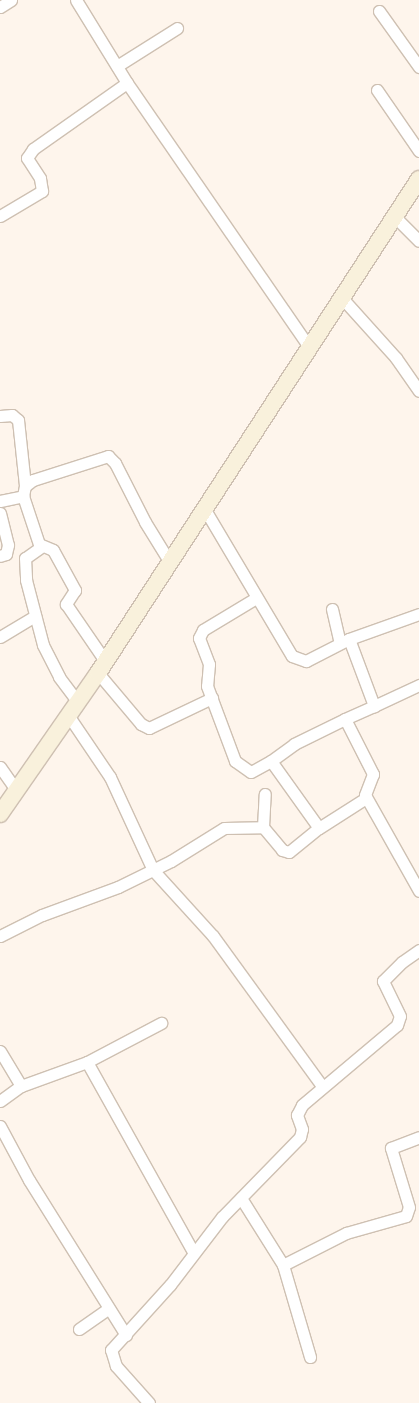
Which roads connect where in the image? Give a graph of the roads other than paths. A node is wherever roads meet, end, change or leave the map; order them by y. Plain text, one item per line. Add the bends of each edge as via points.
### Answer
1 (11, 0) edge
2 (76, 0) edge
3 (0, 7) edge
4 (379, 11) dead end
5 (177, 28) dead end
6 (117, 66) junction
7 (419, 66) edge
8 (127, 83) junction
9 (377, 90) dead end
10 (419, 151) edge
11 (419, 179) edge
12 (0, 216) edge
13 (394, 216) junction
14 (419, 241) edge
15 (342, 298) junction
16 (310, 348) junction
17 (419, 391) edge
18 (0, 416) edge
19 (24, 491) junction
20 (0, 501) edge
21 (204, 508) junction
22 (0, 513) edge
23 (41, 547) junction
24 (0, 556) edge
25 (169, 561) junction
26 (256, 598) junction
27 (332, 609) dead end
28 (419, 614) edge
29 (35, 616) junction
30 (0, 637) edge
31 (345, 641) junction
32 (101, 667) junction
33 (419, 685) edge
34 (212, 698) junction
35 (77, 701) junction
36 (374, 706) junction
37 (68, 715) junction
38 (345, 719) junction
39 (271, 761) junction
40 (0, 767) edge
41 (16, 790) junction
42 (265, 794) dead end
43 (366, 798) junction
44 (0, 814) edge
45 (263, 827) junction
46 (319, 828) junction
47 (153, 870) junction
48 (419, 891) edge
49 (0, 936) edge
50 (419, 950) edge
51 (161, 1023) dead end
52 (0, 1051) edge
53 (87, 1062) junction
54 (21, 1086) junction
55 (322, 1086) junction
56 (0, 1101) edge
57 (0, 1126) edge
58 (419, 1137) edge
59 (241, 1198) junction
60 (193, 1252) junction
61 (282, 1265) junction
62 (108, 1309) junction
63 (79, 1329) dead end
64 (126, 1335) junction
65 (310, 1356) dead end
66 (149, 1403) edge

1 - 3 street
2 - 6 street
4 - 7 street
5 - 6 street
6 - 8 street
8 - 12 street via 28,154 29,163 43,184 42,192
8 - 16 street
9 - 10 street
11 - 13 street
13 - 14 street
13 - 15 street
15 - 16 street
15 - 17 street via 396,358
16 - 21 street
18 - 19 street via 12,415 18,420
19 - 20 street
19 - 23 street
19 - 25 street via 33,480 108,456 115,463
21 - 25 street
21 - 26 street
22 - 24 street via 8,549
23 - 29 street via 24,561
23 - 32 street via 53,550 65,572 75,592 66,602
25 - 32 street
26 - 31 street via 295,659 306,661
26 - 34 street via 200,635 209,664 207,686
27 - 31 street
28 - 31 street
29 - 30 street
29 - 35 street via 50,660
31 - 36 street
32 - 34 street via 141,724 149,728
32 - 35 street
33 - 36 street
34 - 39 street via 238,766 251,772
35 - 37 street
36 - 38 street
37 - 41 street
37 - 47 street via 110,776
38 - 39 street via 294,744
38 - 43 street via 373,774 365,791
39 - 46 street
40 - 41 street
41 - 44 street
42 - 45 street
43 - 46 street
43 - 48 street via 391,836
45 - 46 street via 282,850 289,852
45 - 47 street via 218,830
47 - 49 street via 118,887 42,915
47 - 55 street via 213,936
50 - 55 street via 383,981 400,1016 397,1025
51 - 53 street
52 - 54 street
53 - 54 street
53 - 60 street
54 - 56 street
55 - 59 street via 298,1110 300,1137
57 - 62 street
58 - 61 street via 391,1148 409,1207 406,1216 346,1234
59 - 60 street
59 - 61 street
60 - 64 street via 170,1285
61 - 65 street
62 - 63 street
62 - 64 street
64 - 66 street via 111,1350 111,1358

